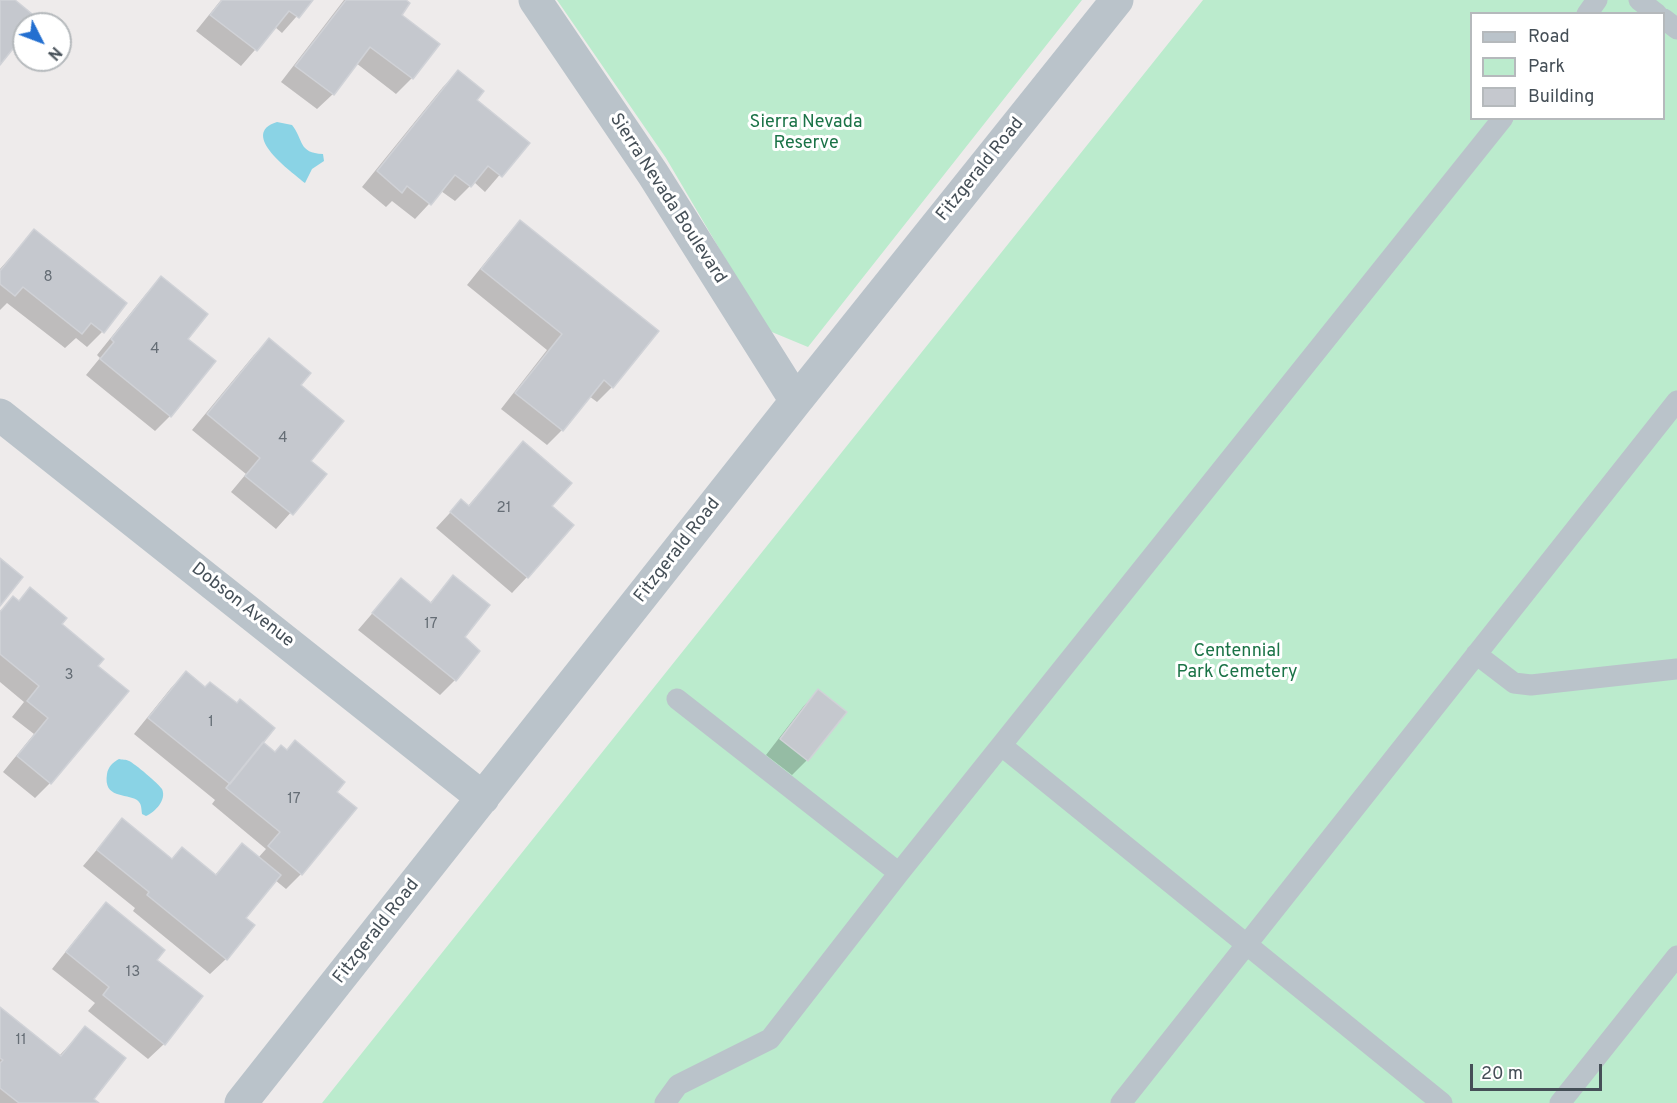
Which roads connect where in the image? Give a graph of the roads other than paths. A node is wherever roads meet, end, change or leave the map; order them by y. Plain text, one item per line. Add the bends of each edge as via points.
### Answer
1 (535, 0) edge
2 (1117, 0) edge
3 (1598, 0) edge
4 (1639, 0) edge
5 (1589, 12) edge
6 (1654, 12) edge
7 (1665, 20) edge
8 (1677, 29) edge
9 (1501, 120) edge
10 (796, 401) junction
11 (1677, 401) edge
12 (0, 415) edge
13 (1476, 654) junction
14 (1677, 669) edge
15 (677, 699) dead end
16 (1002, 746) junction
17 (483, 798) junction
18 (899, 873) junction
19 (1246, 945) junction
20 (1677, 956) edge
21 (241, 1103) edge
22 (665, 1103) edge
23 (1121, 1103) edge
24 (1442, 1103) edge
25 (1560, 1103) edge

1 - 10 street, Sierra Nevada Boulevard via 653,174
2 - 10 street, Fitzgerald Road
3 - 5 lane
4 - 6 lane
7 - 8 lane
9 - 16 lane
10 - 17 street, Fitzgerald Road
11 - 13 lane
12 - 17 street, Dobson Avenue
13 - 14 lane via 1514,683 1531,685
13 - 19 lane
15 - 18 lane
16 - 18 lane
16 - 19 lane
17 - 21 street, Fitzgerald Road
18 - 22 lane via 770,1039 678,1085
19 - 23 lane
19 - 24 lane
20 - 25 lane

